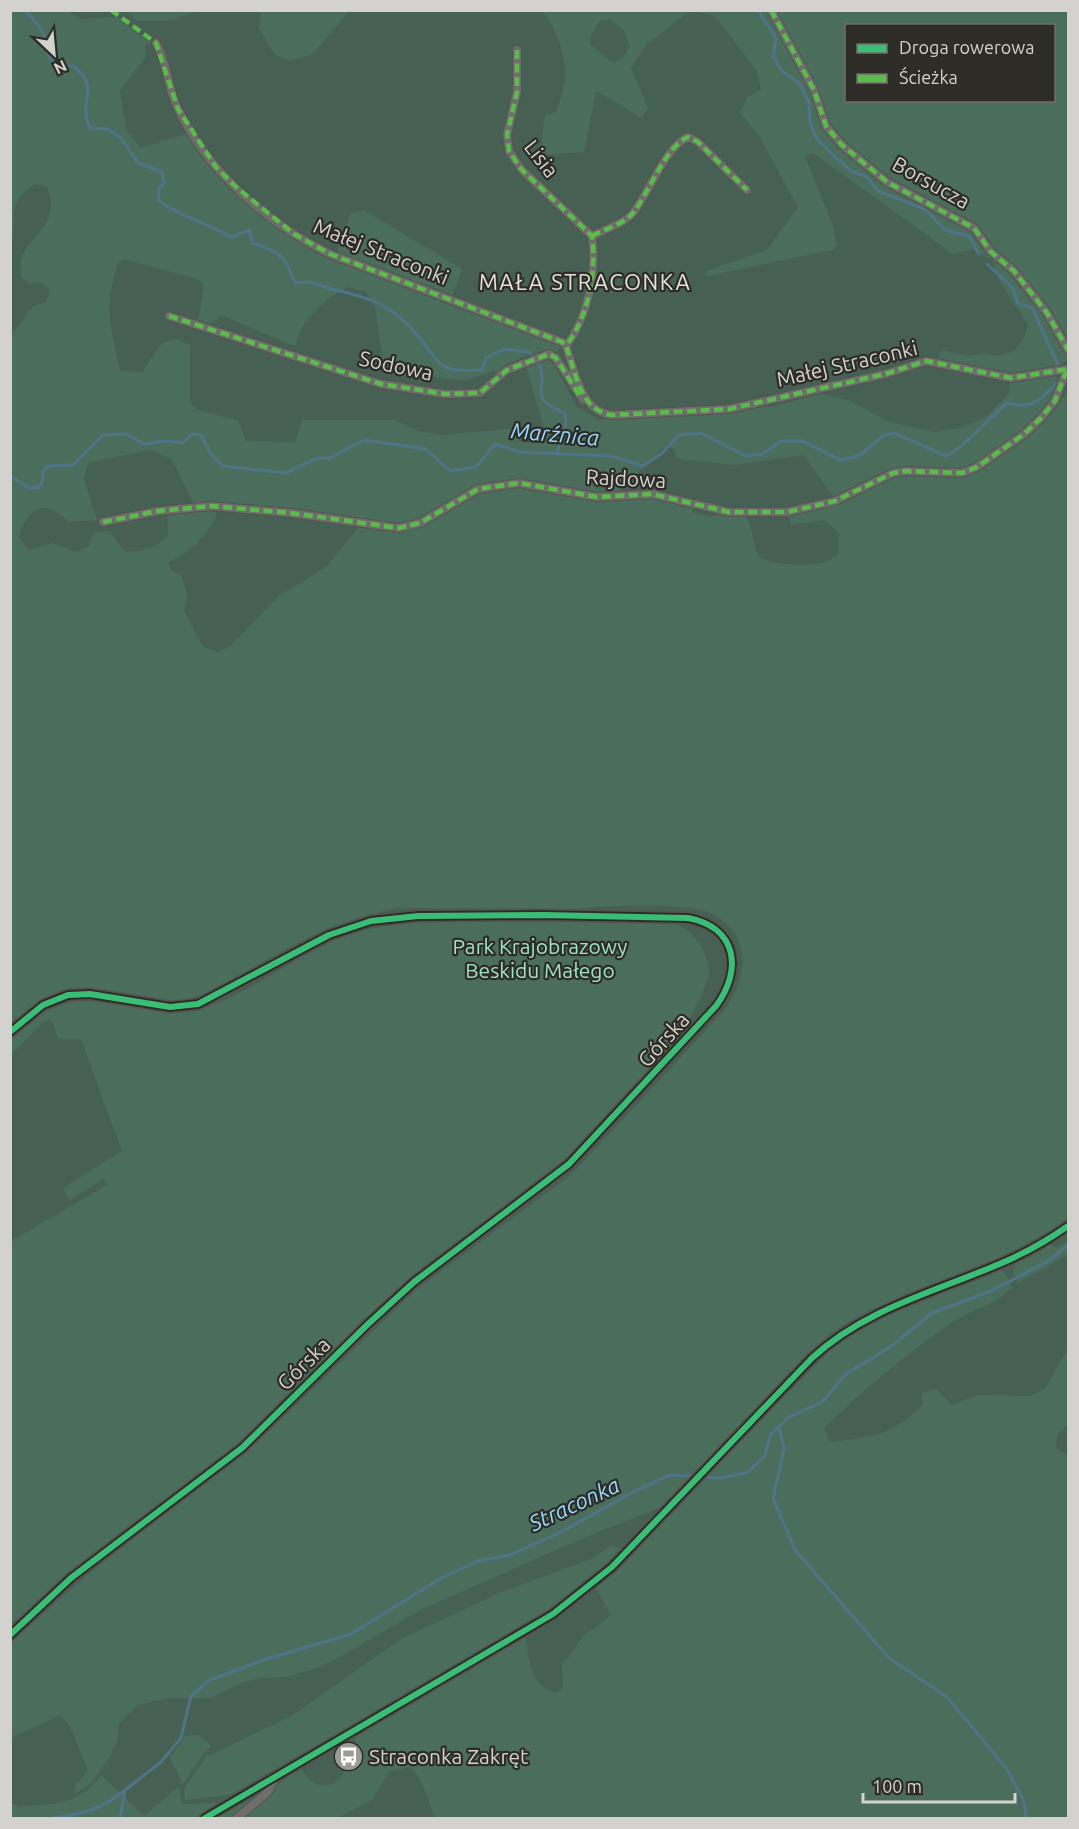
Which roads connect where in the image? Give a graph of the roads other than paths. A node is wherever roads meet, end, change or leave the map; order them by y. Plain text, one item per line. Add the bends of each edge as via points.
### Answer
1 (771, 10) edge
2 (156, 44) dead end
3 (517, 50) dead end
4 (747, 189) dead end
5 (592, 236) junction
6 (169, 316) dead end
7 (566, 346) junction
8 (1068, 350) edge
9 (1067, 371) edge
10 (1068, 388) edge
11 (1056, 397) junction
12 (587, 403) junction
13 (103, 522) dead end
14 (10, 1032) edge
15 (1068, 1226) edge
16 (10, 1635) edge
17 (275, 1777) junction
18 (205, 1818) edge
19 (237, 1818) edge

1 - 8 street, Borsucza via 814,90 826,126 842,145 887,182 974,228 1047,313
2 - 7 street, Małej Straconki via 173,99 201,147 236,187 294,234 330,254 555,338
3 - 5 street, Lisia via 517,92 507,135 509,151 522,170
4 - 5 street via 688,137 671,154 633,213
5 - 7 street via 585,312
6 - 12 street, Sodowa via 381,384 415,391 475,394 486,390 507,370 546,355 556,358 575,391
7 - 12 street
9 - 11 street, Rajdowa
9 - 12 street, Małej Straconki via 1011,378 926,361 729,409 612,415 597,412
10 - 11 street, Rajdowa
11 - 13 street, Rajdowa via 1023,435 977,467 962,473 894,473 835,501 787,512 729,512 652,494 597,497 519,483 478,489 420,523 399,528 211,506
14 - 16 street, Górska via 43,1005 68,995 90,994 170,1007 198,1004 329,935 357,924 391,918 531,915 688,918 703,921 719,932 729,946 733,963 729,986 716,1006 569,1164 414,1282 242,1448 71,1578
15 - 17 street via 1006,1262 886,1309 843,1332 812,1358 612,1567 553,1614
17 - 18 street
17 - 19 street via 268,1792

